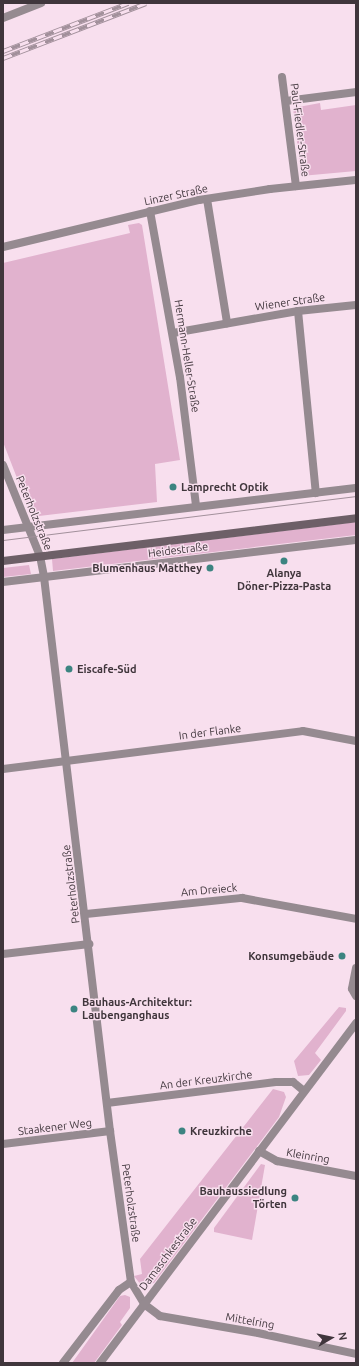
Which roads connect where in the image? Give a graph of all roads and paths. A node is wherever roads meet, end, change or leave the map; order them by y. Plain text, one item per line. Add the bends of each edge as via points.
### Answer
1 (41, 3) edge
2 (3, 18) edge
3 (282, 77) dead end
4 (356, 92) edge
5 (286, 101) junction
6 (356, 180) edge
7 (296, 186) junction
8 (207, 199) junction
9 (150, 211) junction
10 (3, 247) edge
11 (356, 305) edge
12 (298, 311) junction
13 (227, 323) junction
14 (173, 333) junction
15 (3, 465) edge
16 (356, 488) edge
17 (316, 493) junction
18 (196, 506) junction
19 (356, 518) edge
20 (27, 528) junction
21 (3, 530) edge
22 (356, 540) edge
23 (40, 556) junction
24 (3, 561) edge
25 (44, 577) junction
26 (3, 582) edge
27 (356, 741) edge
28 (67, 761) junction
29 (3, 769) edge
30 (86, 914) junction
31 (356, 919) edge
32 (89, 944) junction
33 (3, 954) edge
34 (356, 968) edge
35 (356, 996) edge
36 (356, 1023) edge
37 (304, 1091) junction
38 (107, 1103) junction
39 (110, 1131) junction
40 (3, 1144) edge
41 (259, 1151) junction
42 (356, 1176) edge
43 (131, 1282) junction
44 (144, 1304) junction
45 (356, 1354) edge
46 (63, 1363) edge
47 (100, 1363) edge

1 - 2 street
3 - 5 street, Paul-Fiedler-Straße
4 - 5 street
5 - 7 street, Paul-Fiedler-Straße
6 - 7 street, Linzer Straße
7 - 8 street, Linzer Straße
8 - 9 street, Linzer Straße
8 - 13 street
9 - 10 street, Linzer Straße
9 - 14 street, Hermann-Heller-Straße
11 - 12 street, Wiener Straße
12 - 13 street, Wiener Straße
12 - 17 street
13 - 14 street, Wiener Straße
14 - 18 street, Hermann-Heller-Straße
15 - 20 street, Peterholzstraße
16 - 17 street
17 - 18 street
18 - 20 street
19 - 23 street, Heidestraße
20 - 21 street
20 - 23 street, Peterholzstraße
22 - 25 street, Heidestraße
23 - 24 street, Heidestraße
23 - 25 street, Peterholzstraße
25 - 26 street, Heidestraße
25 - 28 street, Peterholzstraße
27 - 28 street, In der Flanke via 303,731
28 - 29 street, In der Flanke
28 - 30 street, Peterholzstraße
30 - 31 street, Am Dreieck via 242,898
30 - 32 street, Peterholzstraße
32 - 33 street
32 - 38 street, Peterholzstraße
34 - 35 street via 352,989
36 - 37 street, Damaschkestraße
37 - 38 street, An der Kreuzkirche via 293,1082 276,1082
37 - 41 street, Damaschkestraße
38 - 39 street, Peterholzstraße
39 - 40 street, Staakener Weg
39 - 43 street, Peterholzstraße
41 - 42 street, Kleinring via 277,1161
41 - 44 street, Damaschkestraße
43 - 44 street, Peterholzstraße
43 - 46 street, Damaschkestraße via 119,1290
44 - 45 street, Mittelring via 160,1316
44 - 47 street, Damaschkestraße

